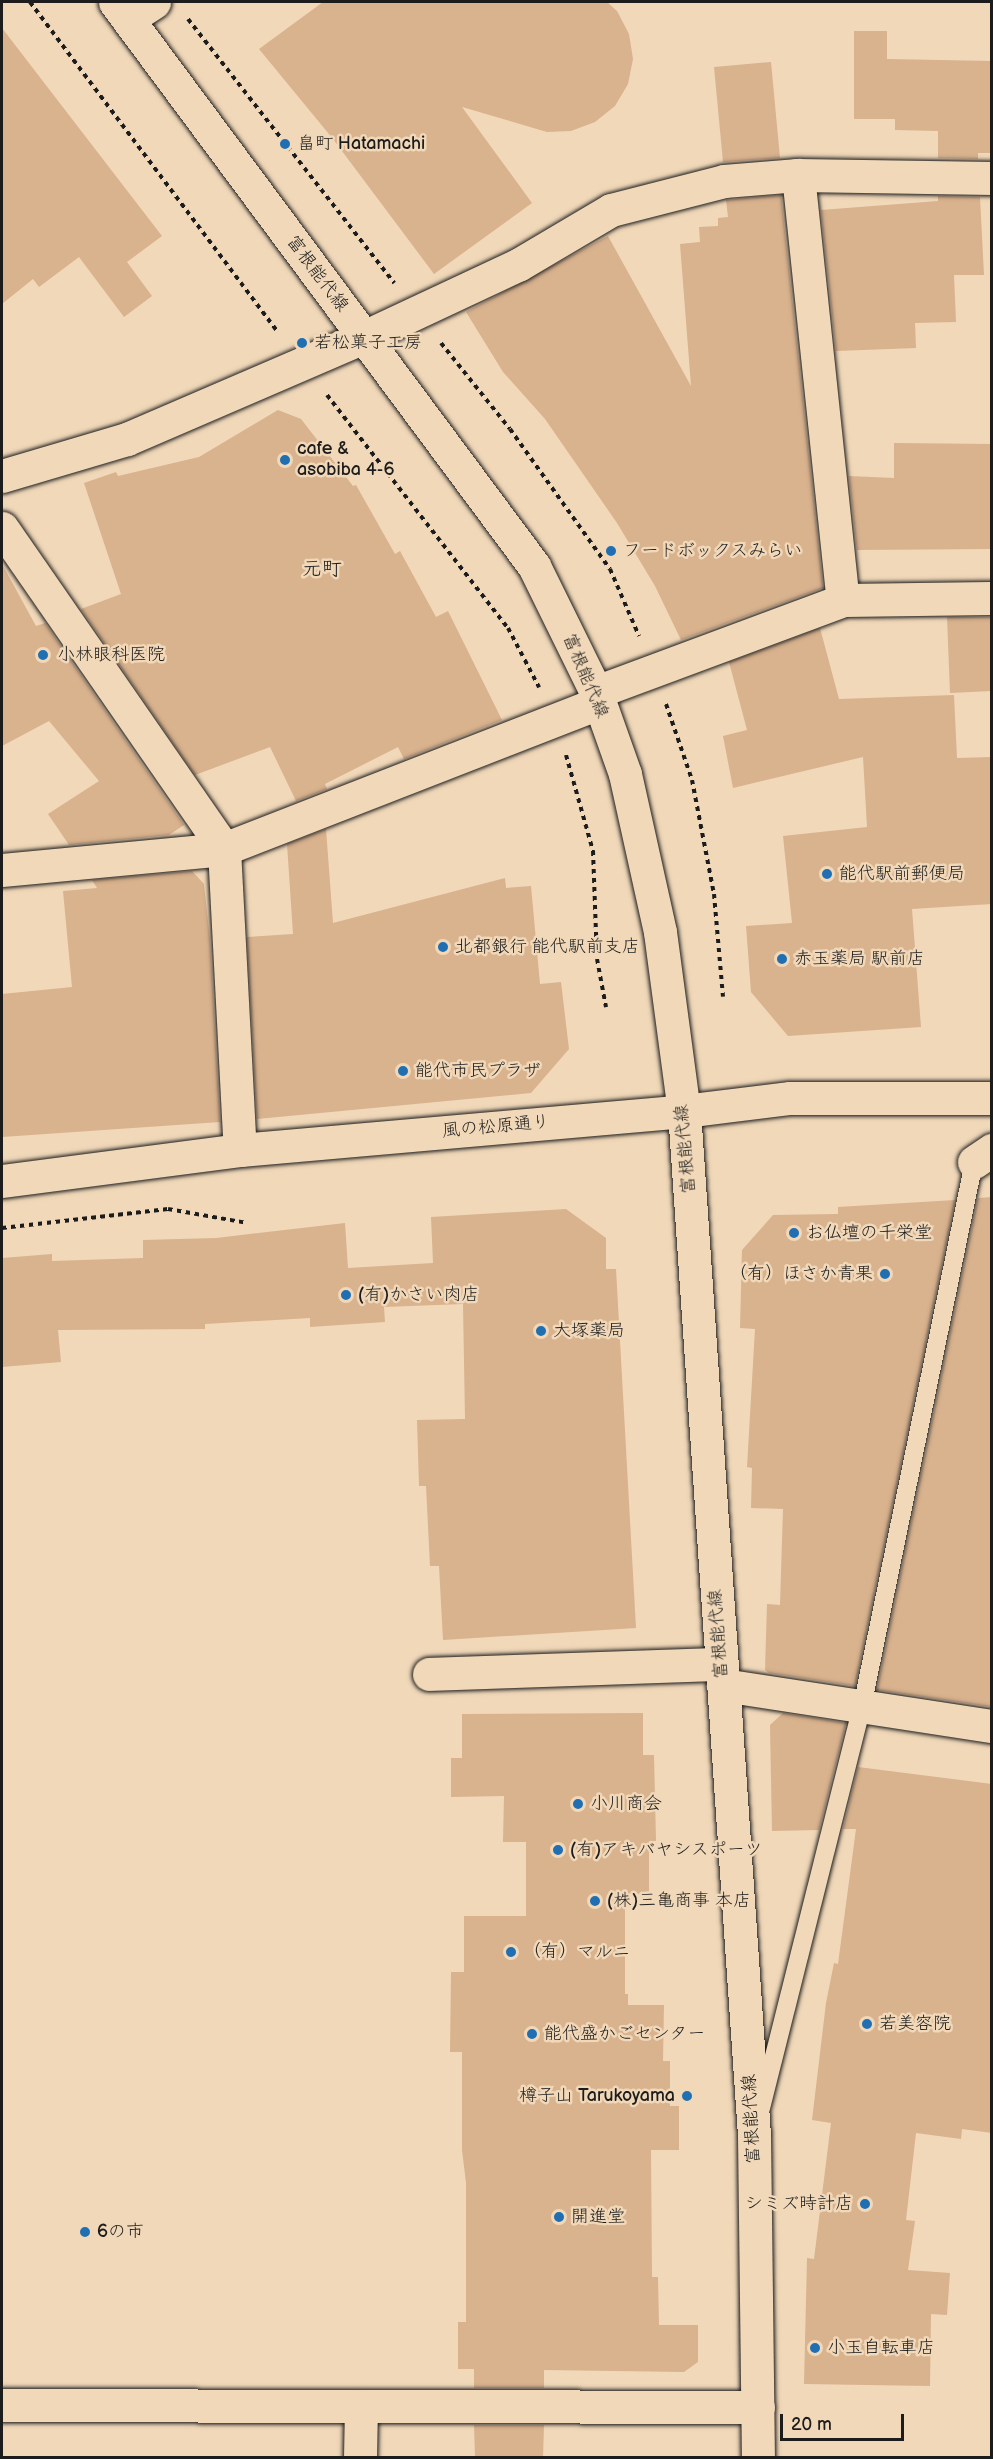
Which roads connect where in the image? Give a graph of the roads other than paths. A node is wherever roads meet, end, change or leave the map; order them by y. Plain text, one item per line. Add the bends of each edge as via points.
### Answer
1 (132, 7) edge
2 (798, 175) junction
3 (992, 178) edge
4 (364, 337) junction
5 (2, 476) edge
6 (2, 528) edge
7 (992, 598) edge
8 (843, 600) junction
9 (597, 698) junction
10 (224, 849) junction
11 (2, 870) edge
12 (992, 1098) edge
13 (684, 1111) junction
14 (240, 1150) junction
15 (983, 1156) edge
16 (2, 1181) edge
17 (429, 1674) dead end
18 (722, 1675) junction
19 (861, 1707) junction
20 (992, 1726) edge
21 (754, 2135) junction
22 (2, 2405) edge
23 (361, 2406) junction
24 (758, 2407) junction
25 (360, 2457) edge
26 (758, 2457) edge

1 - 4 street, 富根能代線
2 - 3 street
2 - 4 street via 724,181 611,210 518,265
2 - 8 street
4 - 5 street via 127,439
4 - 9 street, 富根能代線 via 534,566
6 - 10 street
7 - 8 street
8 - 9 street
9 - 10 street via 556,720
9 - 13 street, 富根能代線 via 625,774 652,898
10 - 11 street
10 - 14 street
12 - 13 street, 風の松原通り via 790,1098
13 - 14 street, 風の松原通り
13 - 18 street, 富根能代線
14 - 16 street, 風の松原通り
15 - 19 lane
17 - 18 street
18 - 19 street
18 - 21 street, 富根能代線
19 - 20 street
19 - 21 lane
21 - 24 street, 富根能代線
22 - 23 street
23 - 24 street
23 - 25 street
24 - 26 street, 富根能代線

